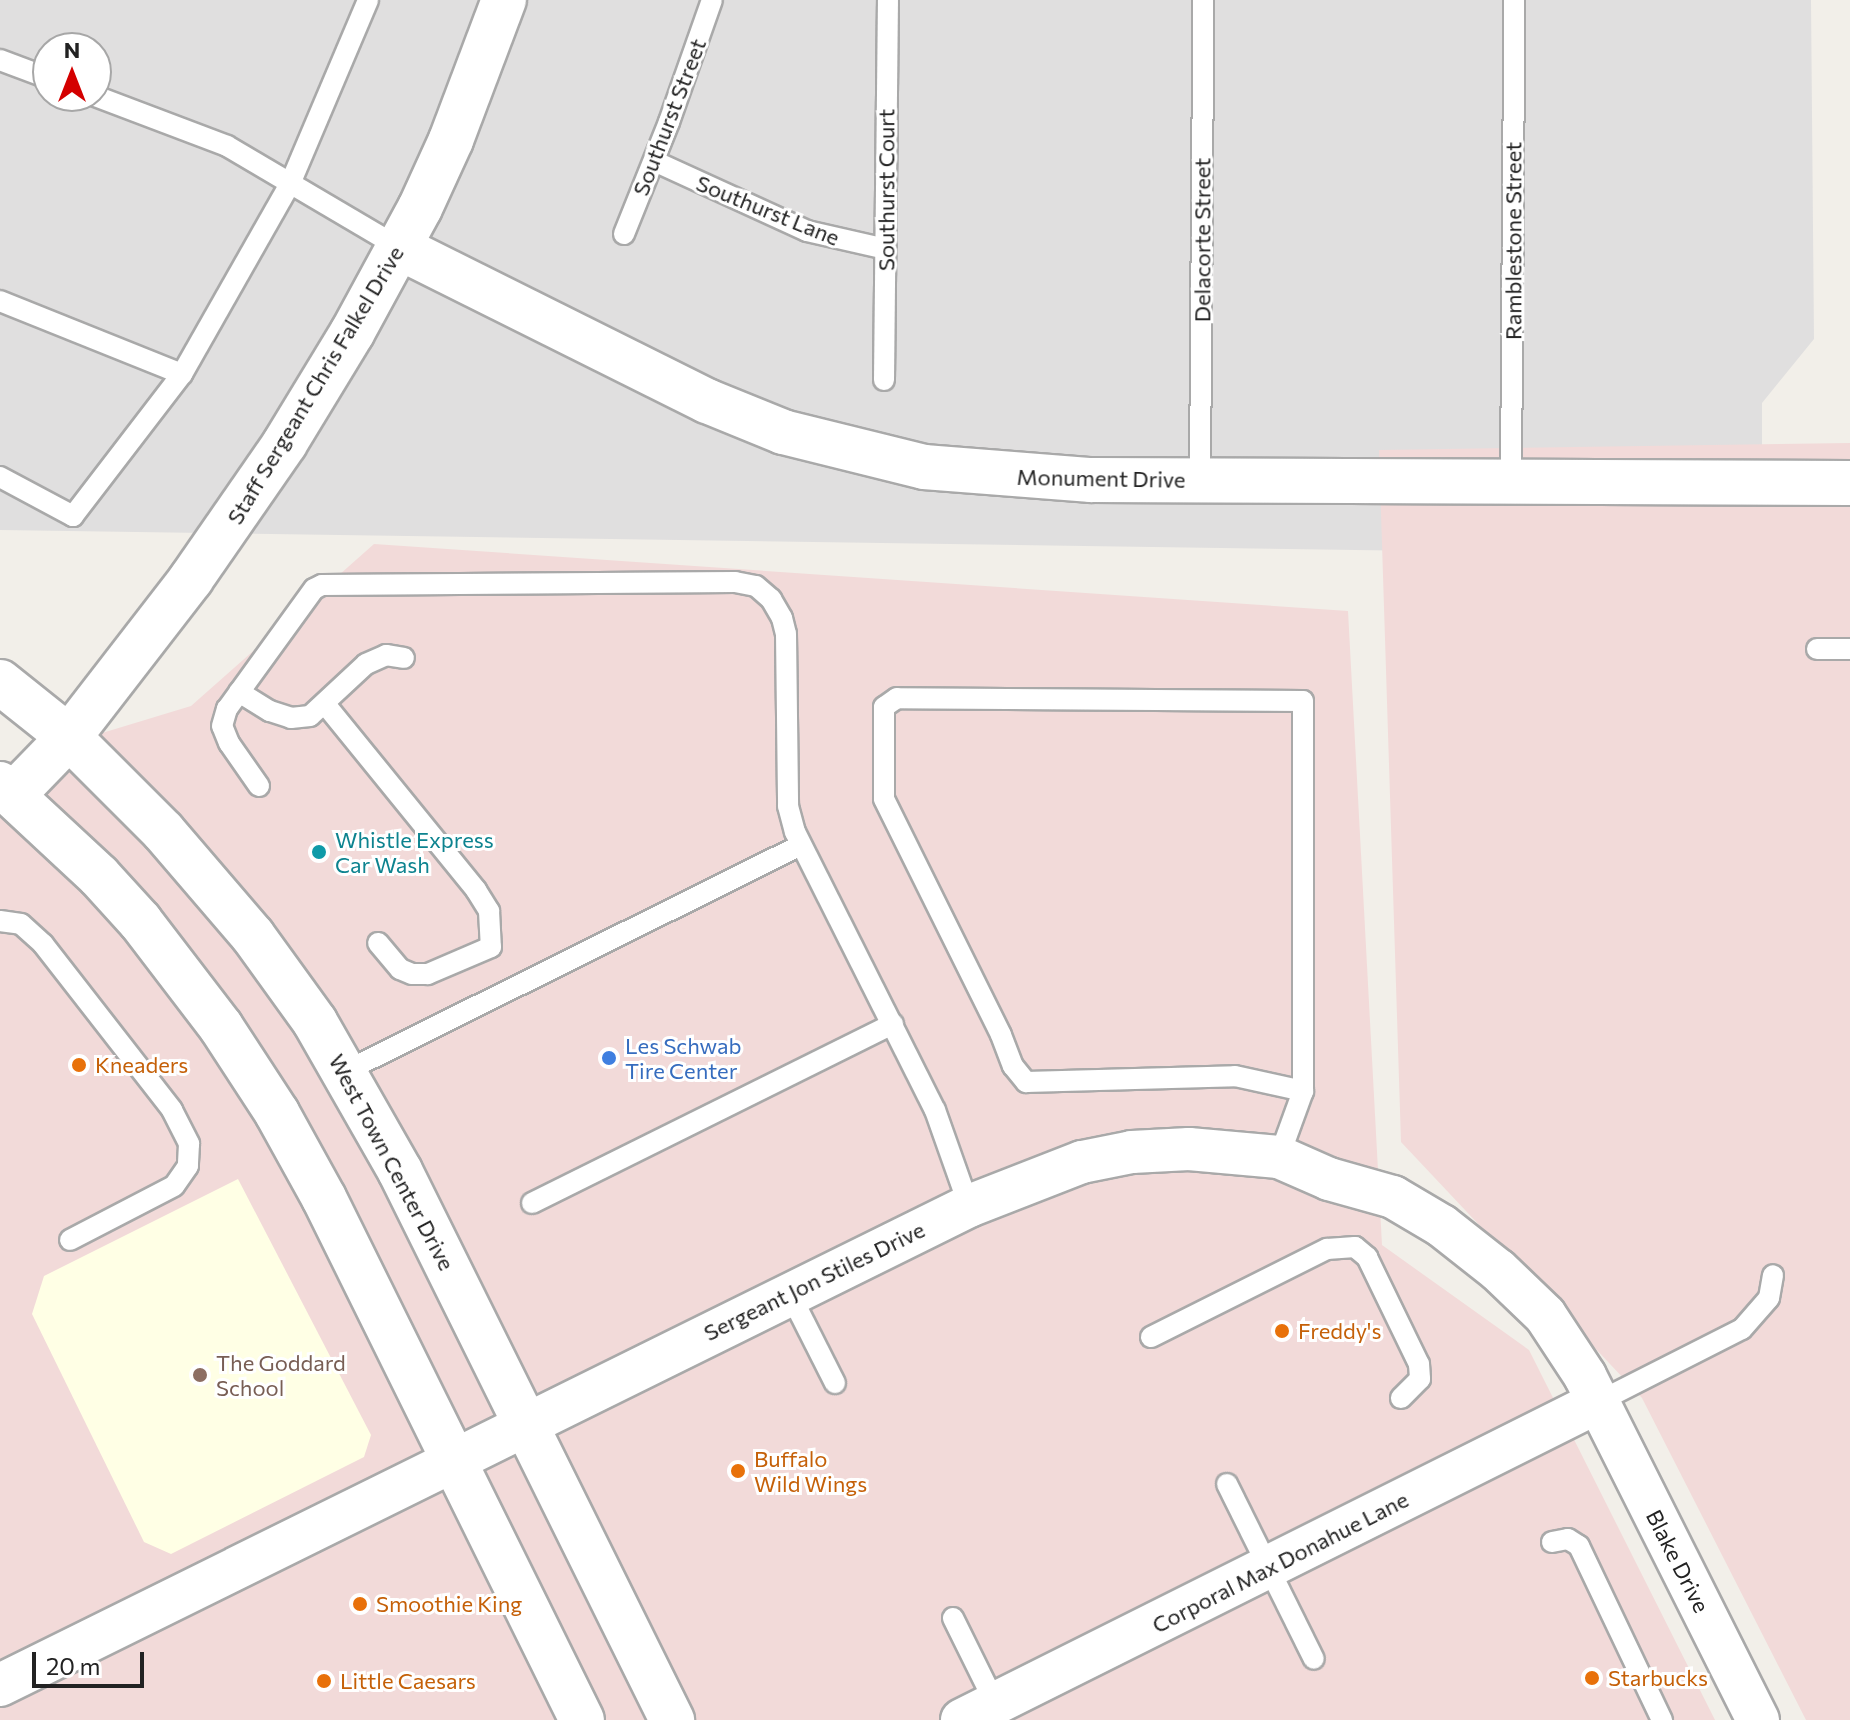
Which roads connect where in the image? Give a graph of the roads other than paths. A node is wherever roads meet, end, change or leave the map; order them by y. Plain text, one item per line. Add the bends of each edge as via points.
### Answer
1 (368, 0) edge
2 (504, 0) edge
3 (712, 0) edge
4 (888, 0) edge
5 (1203, 0) edge
6 (1514, 0) edge
7 (0, 60) edge
8 (32, 72) edge
9 (112, 102) edge
10 (654, 161) junction
11 (290, 184) junction
12 (624, 234) dead end
13 (400, 248) junction
14 (886, 249) junction
15 (0, 301) edge
16 (182, 374) junction
17 (884, 380) dead end
18 (0, 477) edge
19 (1200, 480) junction
20 (1511, 482) junction
21 (1850, 483) edge
22 (1817, 649) dead end
23 (1850, 649) edge
24 (404, 658) dead end
25 (0, 682) edge
26 (239, 692) junction
27 (325, 704) junction
28 (69, 737) junction
29 (259, 786) dead end
30 (4, 796) edge
31 (801, 845) junction
32 (0, 921) edge
33 (378, 943) dead end
34 (893, 1024) junction
35 (346, 1071) junction
36 (1303, 1091) junction
37 (1279, 1157) junction
38 (532, 1203) dead end
39 (969, 1206) junction
40 (70, 1240) dead end
41 (1773, 1275) dead end
42 (789, 1292) junction
43 (1151, 1337) dead end
44 (835, 1383) dead end
45 (1401, 1398) dead end
46 (1598, 1402) junction
47 (526, 1422) junction
48 (454, 1458) junction
49 (1227, 1484) dead end
50 (1552, 1542) dead end
51 (1268, 1568) junction
52 (953, 1618) dead end
53 (1314, 1659) dead end
54 (0, 1685) edge
55 (987, 1715) edge
56 (582, 1720) edge
57 (672, 1720) edge
58 (1662, 1720) edge
59 (1758, 1720) edge

1 - 11 lane
2 - 13 street, Staff Sergeant Chris Falkel Drive via 451,140
3 - 10 lane, Southurst Street
4 - 14 lane, Southurst Court
5 - 19 lane, Delacorte Street
6 - 20 lane, Ramblestone Street
7 - 8 lane
9 - 11 lane via 227,146
10 - 12 lane, Southurst Street
10 - 14 lane, Southurst Lane via 807,231
11 - 13 lane
11 - 16 lane
13 - 19 street, Monument Drive via 676,387 783,432 880,458 979,474
13 - 28 street, Staff Sergeant Chris Falkel Drive via 239,513
14 - 17 lane, Southurst Court
15 - 16 lane
16 - 18 lane via 73,516
19 - 20 street, Monument Drive
20 - 21 street, Monument Drive
22 - 23 lane
24 - 27 lane via 386,655 366,664
25 - 28 street, West Town Center Drive
26 - 27 lane via 291,718 310,716
26 - 29 lane via 222,726
26 - 31 lane via 314,589 339,582 756,586 771,599 786,634 788,806
27 - 33 lane via 489,911 491,947 428,974 400,969
28 - 30 street, Staff Sergeant Chris Falkel Drive
28 - 35 street, West Town Center Drive via 213,886 303,1003
30 - 48 street via 99,876 140,921 241,1055 319,1187
31 - 34 lane
31 - 35 lane
32 - 40 lane via 21,924 43,944 172,1110 189,1144 188,1166 174,1186
34 - 38 lane
34 - 39 lane via 935,1110
35 - 47 street, West Town Center Drive
36 - 36 lane via 1303,701 897,698 884,707 884,799 1013,1066 1026,1082 1235,1076
36 - 37 lane
37 - 39 street, Sergeant Jon Stiles Drive via 1189,1149 1132,1152 1082,1162
37 - 46 street, Sergeant Jon Stiles Drive via 1329,1179 1393,1197 1442,1226 1545,1315
39 - 42 street, Sergeant Jon Stiles Drive
41 - 46 lane via 1769,1298 1742,1329
42 - 44 lane
42 - 47 street, Sergeant Jon Stiles Drive
43 - 45 lane via 1327,1249 1355,1247 1367,1257 1419,1364 1420,1379
46 - 51 street, Corporal Max Donahue Lane
46 - 59 street, Blake Drive
47 - 48 street, Sergeant Jon Stiles Drive
47 - 57 street, West Town Center Drive
48 - 54 street, Sergeant Jon Stiles Drive
48 - 56 street
49 - 51 lane
50 - 58 lane via 1568,1539 1579,1546
51 - 53 lane
51 - 55 street, Corporal Max Donahue Lane
52 - 55 lane

